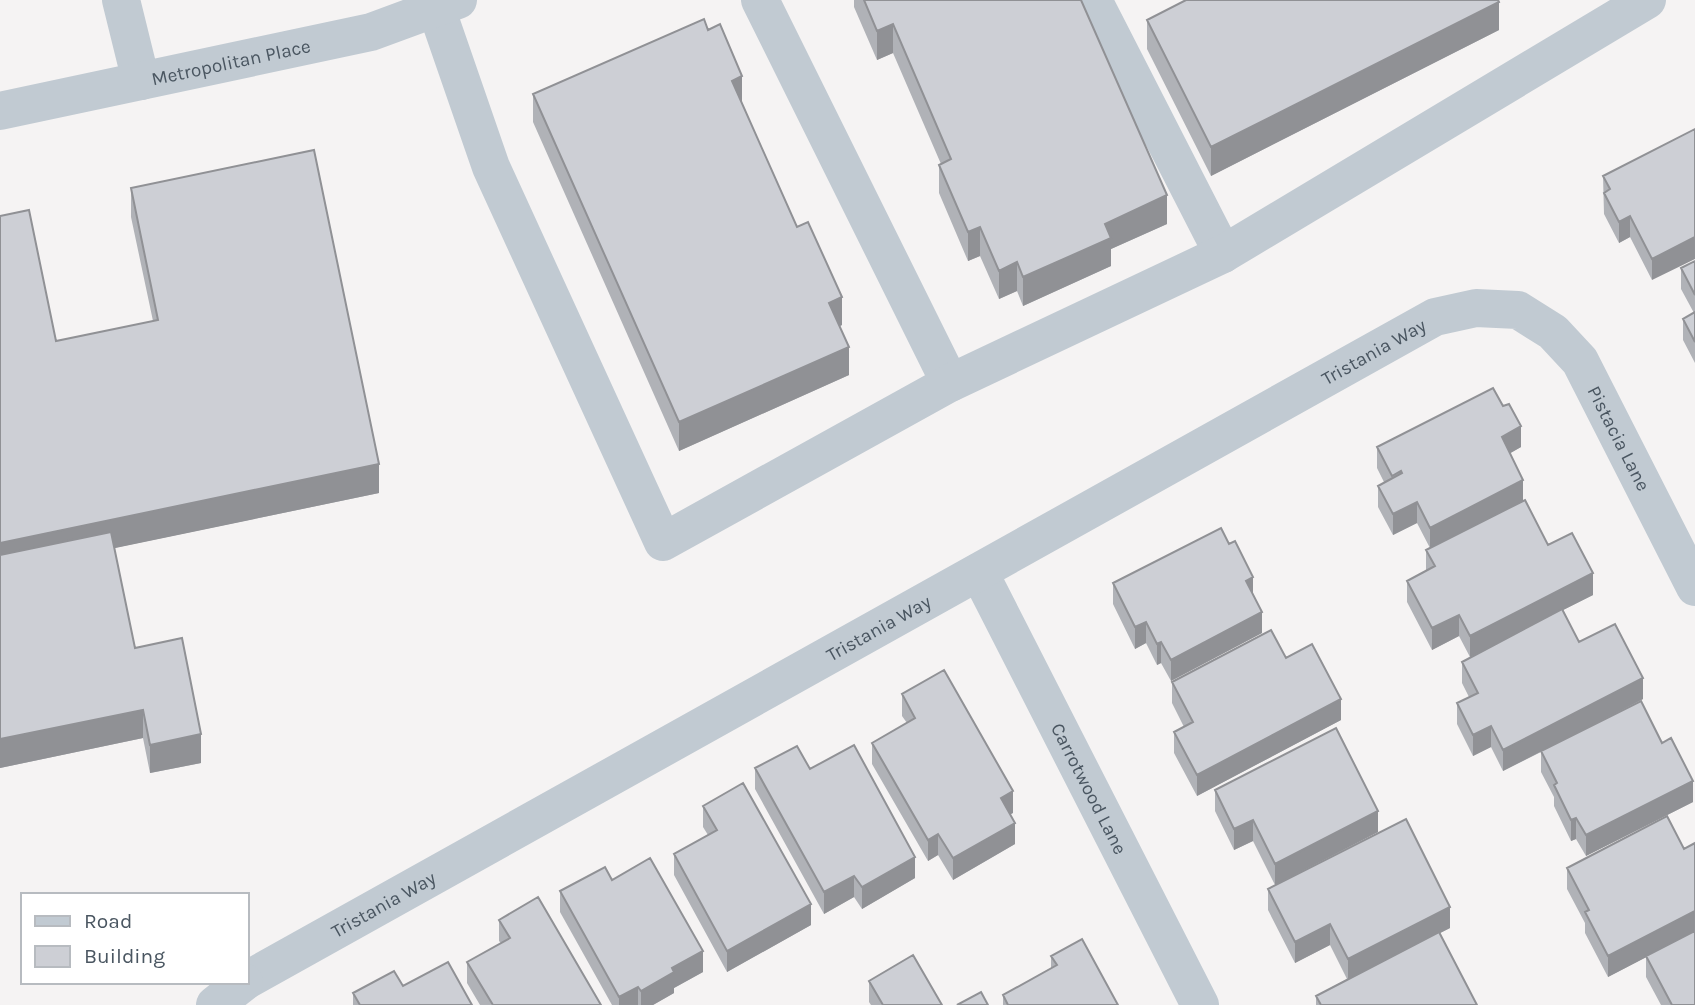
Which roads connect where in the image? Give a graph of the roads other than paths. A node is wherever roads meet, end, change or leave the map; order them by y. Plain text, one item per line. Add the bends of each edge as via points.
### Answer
1 (121, 0) edge
2 (760, 0) edge
3 (1093, 0) edge
4 (1647, 0) edge
5 (447, 4) edge
6 (141, 81) junction
7 (0, 111) edge
8 (1223, 254) junction
9 (1518, 310) joint
10 (950, 383) junction
11 (979, 572) junction
12 (1695, 587) edge
13 (248, 980) edge
14 (242, 984) edge
15 (215, 1005) edge
16 (1200, 1005) edge

1 - 6 street
2 - 10 street
3 - 8 street
4 - 8 street
5 - 6 street, Metropolitan Place via 371,32
5 - 10 street via 491,167 663,542
6 - 7 street, Metropolitan Place
8 - 10 street
9 - 11 street, Tristania Way via 1476,308 1435,317
9 - 12 street, Pistacia Lane via 1553,332 1580,361
11 - 13 street, Tristania Way
11 - 16 street, Carrotwood Lane
14 - 15 street, Tristania Way

